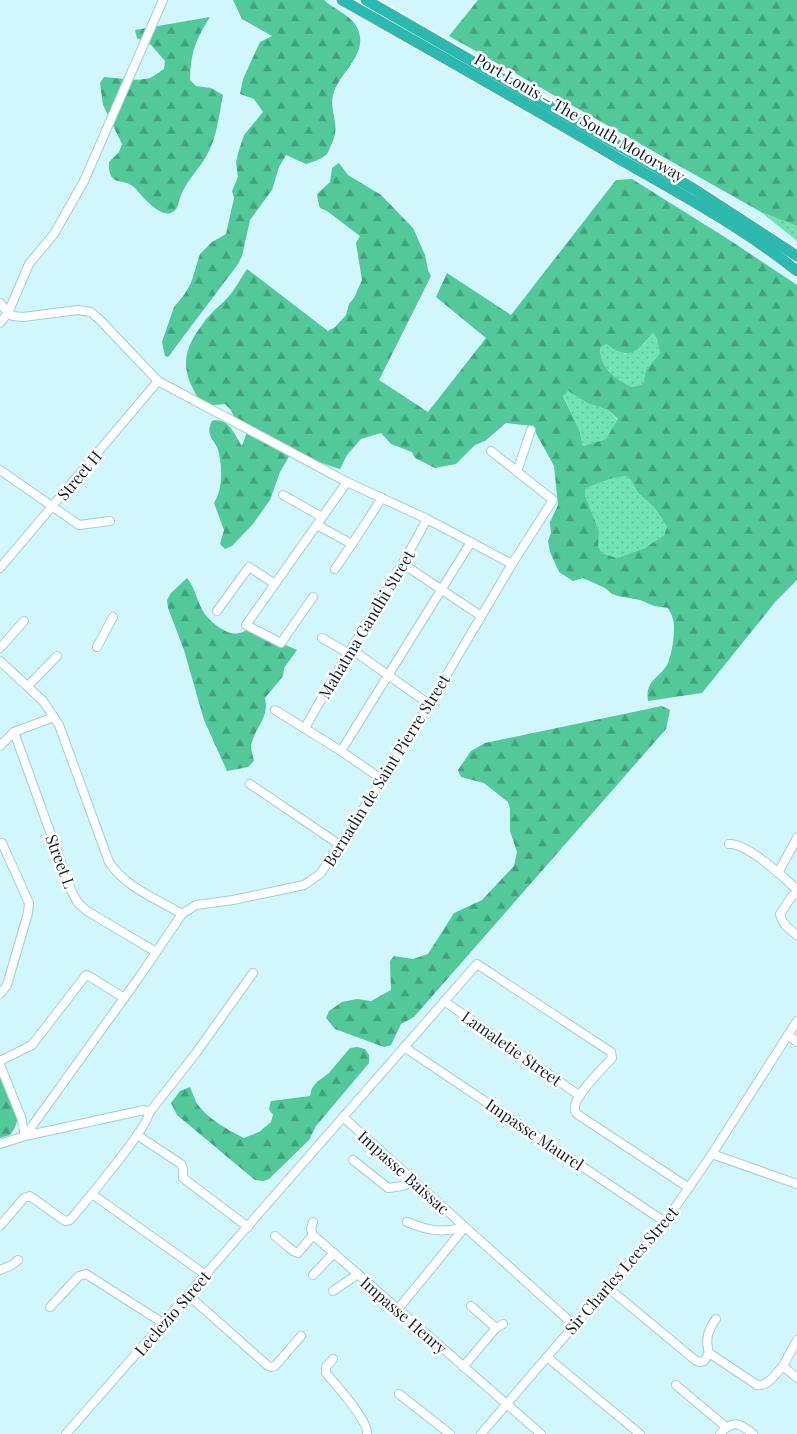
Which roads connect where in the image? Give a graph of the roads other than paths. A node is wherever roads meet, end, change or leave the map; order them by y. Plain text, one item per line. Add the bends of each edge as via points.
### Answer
1 (163, 0) edge
2 (342, 0) edge
3 (366, 0) edge
4 (797, 256) edge
5 (797, 271) edge
6 (0, 303) edge
7 (8, 313) junction
8 (0, 323) edge
9 (158, 381) junction
10 (531, 430) dead end
11 (491, 451) dead end
12 (0, 470) edge
13 (517, 472) junction
14 (347, 482) junction
15 (283, 495) dead end
16 (382, 498) junction
17 (53, 506) junction
18 (322, 517) junction
19 (428, 519) junction
20 (110, 521) dead end
21 (317, 525) junction
22 (471, 542) junction
23 (352, 544) junction
24 (403, 564) junction
25 (512, 564) junction
26 (0, 568) edge
27 (335, 569) dead end
28 (275, 584) junction
29 (442, 590) junction
30 (313, 597) dead end
31 (217, 611) dead end
32 (481, 616) junction
33 (113, 617) dead end
34 (24, 621) dead end
35 (322, 638) dead end
36 (98, 647) dead end
37 (0, 648) edge
38 (350, 651) junction
39 (57, 656) dead end
40 (0, 661) edge
41 (389, 675) junction
42 (28, 686) junction
43 (430, 704) junction
44 (275, 710) dead end
45 (54, 717) junction
46 (305, 728) junction
47 (14, 732) junction
48 (3, 737) edge
49 (0, 746) edge
50 (342, 751) junction
51 (383, 780) junction
52 (250, 784) dead end
53 (797, 838) edge
54 (2, 843) dead end
55 (729, 844) dead end
56 (340, 845) junction
57 (778, 873) junction
58 (797, 891) edge
59 (182, 914) junction
60 (797, 935) edge
61 (156, 952) junction
62 (253, 973) dead end
63 (0, 994) edge
64 (124, 998) junction
65 (444, 1001) junction
66 (797, 1021) edge
67 (788, 1035) junction
68 (797, 1042) edge
69 (404, 1047) junction
70 (0, 1061) edge
71 (0, 1065) edge
72 (580, 1096) junction
73 (149, 1113) junction
74 (343, 1117) junction
75 (137, 1135) junction
76 (25, 1136) junction
77 (0, 1144) edge
78 (712, 1154) junction
79 (353, 1160) dead end
80 (414, 1180) junction
81 (797, 1184) edge
82 (689, 1188) junction
83 (92, 1194) junction
84 (314, 1222) dead end
85 (407, 1222) dead end
86 (665, 1222) junction
87 (0, 1226) edge
88 (248, 1227) junction
89 (465, 1228) junction
90 (275, 1236) dead end
91 (313, 1236) junction
92 (334, 1253) junction
93 (18, 1260) dead end
94 (0, 1270) edge
95 (206, 1274) junction
96 (358, 1274) junction
97 (313, 1275) dead end
98 (607, 1287) junction
99 (332, 1291) dead end
100 (188, 1295) junction
101 (470, 1306) dead end
102 (50, 1307) dead end
103 (398, 1309) junction
104 (716, 1319) dead end
105 (163, 1323) junction
106 (503, 1324) dead end
107 (574, 1326) junction
108 (496, 1328) junction
109 (301, 1336) dead end
110 (797, 1340) edge
111 (709, 1353) junction
112 (547, 1358) junction
113 (333, 1359) dead end
114 (782, 1366) junction
115 (463, 1367) junction
116 (797, 1378) edge
117 (676, 1385) dead end
118 (399, 1394) dead end
119 (507, 1404) junction
120 (728, 1426) junction
121 (66, 1434) edge
122 (367, 1434) edge
123 (450, 1434) edge
124 (481, 1434) edge
125 (541, 1434) edge
126 (640, 1434) edge
127 (720, 1434) edge
128 (753, 1434) edge

1 - 7 street via 84,181 54,234 29,264
2 - 5 highway, Port Louis – The South Motorway via 689,199
3 - 4 highway, Port Louis – The South Motorway via 694,189
6 - 7 street
7 - 8 street
7 - 9 street via 23,316 78,310 91,312
9 - 14 street
9 - 17 street, Street H
10 - 13 street
11 - 13 street
12 - 17 street
13 - 25 street, Bernadin de Saint Pierre Street via 553,500
14 - 16 street
14 - 18 street
15 - 18 street
16 - 19 street
16 - 23 street
17 - 20 street via 79,526
17 - 26 street, Street H
18 - 21 street
19 - 22 street
19 - 24 street, Mahatma Gandhi Street
21 - 23 street
21 - 28 street
22 - 25 street
22 - 29 street
23 - 27 street
24 - 29 street
24 - 38 street, Mahatma Gandhi Street
25 - 32 street, Bernadin de Saint Pierre Street
28 - 30 street via 246,625 281,643
28 - 31 street via 249,567
29 - 32 street
29 - 41 street
32 - 43 street, Bernadin de Saint Pierre Street
33 - 36 street
34 - 37 street
35 - 38 street
38 - 41 street
38 - 46 street, Mahatma Gandhi Street
39 - 42 street
40 - 42 street
41 - 43 street
41 - 50 street
42 - 45 street
43 - 51 street, Bernadin de Saint Pierre Street
44 - 46 street
45 - 47 street
45 - 59 street via 109,862 127,882
46 - 50 street
47 - 48 street
47 - 61 street, Street L via 78,903
48 - 49 street
50 - 51 street
51 - 56 street, Bernadin de Saint Pierre Street
52 - 56 street
53 - 57 street
54 - 63 street via 29,903 7,985
55 - 57 street via 741,846
56 - 59 street, Bernadin de Saint Pierre Street via 320,874 304,885 196,905
57 - 58 street
58 - 60 street via 780,914 785,925
59 - 61 street
61 - 64 street
62 - 73 street
64 - 70 street via 86,975 32,1045
64 - 76 street
65 - 69 street, Leclezio Street
65 - 72 street, Lamaletie Street
65 - 72 street, Leclezio Street via 477,964 611,1052 612,1058
66 - 67 street, Sir Charles Lees Street
67 - 68 street
67 - 78 street, Sir Charles Lees Street
69 - 74 street, Leclezio Street
69 - 86 street, Impasse Maurel
71 - 76 street via 21,1117
72 - 82 street via 574,1105 578,1114
73 - 75 street
73 - 76 street via 144,1110
74 - 80 street, Impasse Baissac
74 - 88 street, Leclezio Street
75 - 83 street
75 - 88 street via 181,1164 183,1178
76 - 77 street
78 - 81 street
78 - 82 street, Sir Charles Lees Street
79 - 80 street via 388,1188
80 - 89 street, Impasse Baissac
82 - 86 street, Sir Charles Lees Street
83 - 87 street via 70,1220 65,1221 30,1196 24,1198
83 - 95 street
84 - 91 street
85 - 89 street via 426,1230
86 - 98 street, Sir Charles Lees Street
88 - 95 street, Leclezio Street
89 - 103 street, Impasse Baissac
89 - 107 street, Impasse Baissac
90 - 91 street via 298,1253
91 - 92 street, Impasse Henry
92 - 96 street, Impasse Henry
92 - 97 street
93 - 94 street
95 - 100 street, Leclezio Street
96 - 99 street
96 - 103 street, Impasse Henry
98 - 107 street, Sir Charles Lees Street
98 - 111 street via 698,1362 704,1361
100 - 105 street, Leclezio Street
100 - 109 street via 271,1367
101 - 108 street
102 - 105 street via 79,1276 86,1274
103 - 115 street, Impasse Henry
104 - 111 street via 707,1336
105 - 121 street, Leclezio Street
106 - 108 street
107 - 112 street, Sir Charles Lees Street
108 - 115 street
110 - 114 street
111 - 114 street via 760,1386
112 - 119 street, Sir Charles Lees Street
112 - 126 street
113 - 122 street via 326,1367 326,1373 367,1428
114 - 116 street
115 - 119 street, Impasse Henry
117 - 120 street
118 - 123 street
119 - 124 street, Sir Charles Lees Street
119 - 125 street, Impasse Henry
120 - 127 street
120 - 128 street via 740,1425

